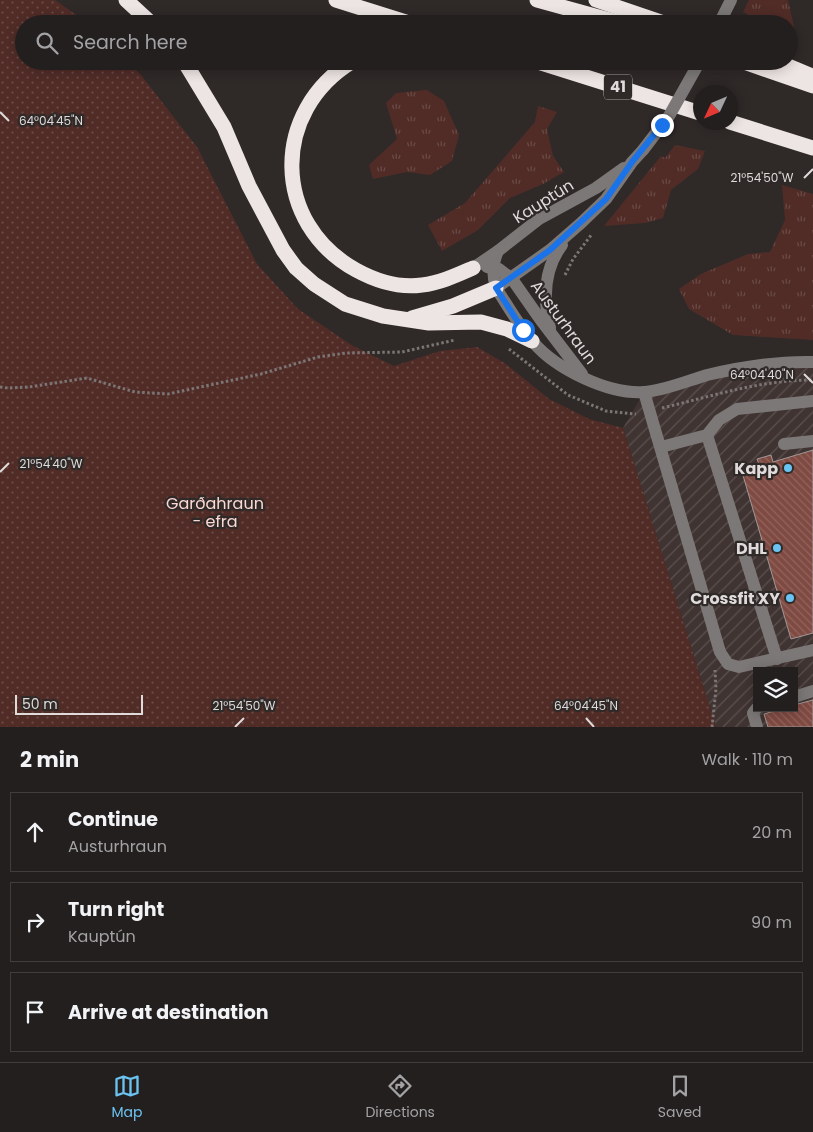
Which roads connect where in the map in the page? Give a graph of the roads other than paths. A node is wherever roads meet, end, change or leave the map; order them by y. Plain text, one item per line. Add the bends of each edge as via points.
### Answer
1 (126, 0) edge
2 (336, 0) edge
3 (537, 0) edge
4 (596, 0) edge
5 (729, 2) edge
6 (142, 15) edge
7 (384, 15) edge
8 (591, 15) edge
9 (640, 15) edge
10 (723, 15) edge
11 (189, 70) edge
12 (340, 70) edge
13 (564, 70) edge
14 (695, 70) edge
15 (767, 70) edge
16 (797, 70) edge
17 (813, 77) edge
18 (813, 86) edge
19 (693, 110) edge
20 (738, 125) edge
21 (813, 148) edge
22 (632, 162) junction
23 (570, 232) junction
24 (498, 251) junction
25 (473, 268) junction
26 (493, 268) junction
27 (512, 279) junction
28 (496, 288) junction
29 (408, 319) junction
30 (551, 333) junction
31 (532, 341) junction
32 (813, 362) edge
33 (585, 378) junction
34 (644, 392) junction
35 (813, 401) edge
36 (707, 435) junction
37 (813, 441) edge
38 (784, 444) dead end
39 (661, 446) junction
40 (813, 650) edge
41 (777, 660) junction
42 (813, 691) edge
43 (798, 696) edge
44 (754, 712) edge
45 (757, 727) edge

1 - 6 highway
2 - 7 highway
3 - 8 highway
4 - 9 highway
5 - 10 street
11 - 29 highway via 224,128 249,186 296,268 345,304 383,316
12 - 25 highway via 313,97 293,146 294,188 304,220 324,246 346,264 366,276 385,282 422,285
13 - 19 highway, 41
14 - 22 street, Kauptún, bridge via 669,116
15 - 18 highway
16 - 17 highway
20 - 21 highway
22 - 23 street, Kauptún via 606,199
22 - 24 street, Kauptún via 596,188 539,219
23 - 27 street, Kauptún
23 - 30 street via 556,252 546,280 545,298
24 - 25 street, Kauptún
24 - 26 street, Austurhraun
25 - 26 street
26 - 27 street, Austurhraun
26 - 28 street, Austurhraun
27 - 28 street, Kauptún
27 - 30 street, Austurhraun
28 - 29 highway via 443,310
28 - 31 street, Austurhraun
29 - 31 highway via 429,323 480,322
30 - 33 street, Austurhraun
31 - 33 street, Austurhraun via 550,359
32 - 34 street, Austurhraun via 764,364
33 - 34 street, Austurhraun via 612,389
34 - 39 street
35 - 36 street via 737,409 719,420
36 - 39 street
36 - 41 street
37 - 38 street
39 - 41 street via 720,652 728,664 739,667
40 - 41 street
42 - 43 street
44 - 45 street

